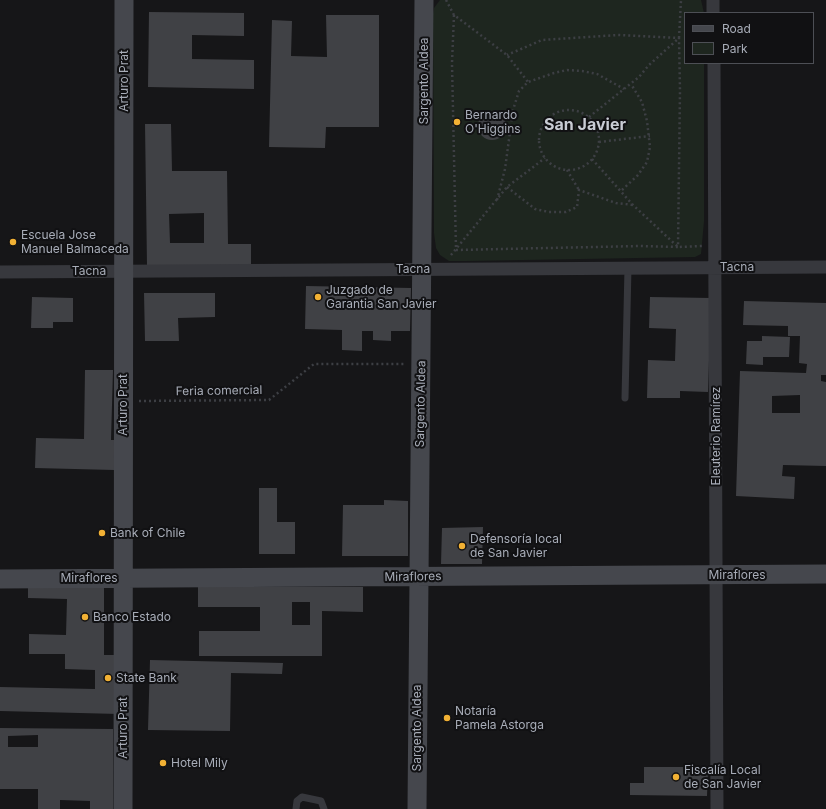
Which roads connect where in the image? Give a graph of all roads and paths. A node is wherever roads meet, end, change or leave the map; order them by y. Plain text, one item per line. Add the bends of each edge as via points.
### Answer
1 (124, 0) edge
2 (424, 0) edge
3 (446, 0) edge
4 (681, 0) edge
5 (713, 0) edge
6 (714, 12) edge
7 (454, 15) junction
8 (679, 38) junction
9 (507, 55) junction
10 (714, 64) edge
11 (528, 82) junction
12 (631, 84) junction
13 (624, 89) junction
14 (588, 117) junction
15 (650, 136) junction
16 (599, 142) junction
17 (545, 158) junction
18 (592, 159) junction
19 (567, 170) junction
20 (507, 187) junction
21 (579, 190) junction
22 (622, 190) junction
23 (498, 200) junction
24 (633, 205) junction
25 (715, 246) junction
26 (678, 247) junction
27 (456, 250) junction
28 (716, 267) junction
29 (826, 267) edge
30 (628, 268) junction
31 (430, 269) junction
32 (124, 271) junction
33 (0, 272) edge
34 (422, 365) junction
35 (624, 398) dead end
36 (123, 401) junction
37 (826, 574) edge
38 (716, 575) junction
39 (418, 576) junction
40 (124, 578) junction
41 (0, 579) edge
42 (123, 809) edge
43 (296, 809) edge
44 (324, 809) edge
45 (417, 809) edge
46 (717, 809) edge

1 - 32 street, Arturo Prat
2 - 31 street, Sargento Aldea
3 - 7 path
4 - 8 path
5 - 6 street
7 - 9 path
7 - 27 path via 452,63
8 - 9 path via 618,35 542,40
8 - 12 path
8 - 26 path
9 - 11 path
10 - 25 street, Eleuterio Ramírez
11 - 13 path via 554,72 582,71 597,74
11 - 23 path via 519,91 512,110 505,169
12 - 13 path
12 - 15 path via 642,102
13 - 14 path
14 - 16 path via 598,132
14 - 17 path via 571,109 552,115 545,121 540,130 540,149
15 - 16 path
15 - 22 path via 647,162
16 - 18 path
17 - 19 path via 558,168
17 - 20 path
18 - 19 path via 581,167
18 - 22 path
19 - 21 path
20 - 21 path via 535,209 549,212 566,212 577,207
20 - 23 path
21 - 24 path via 616,203
22 - 24 path
23 - 27 path
24 - 26 path
25 - 26 path
25 - 28 street, Eleuterio Ramírez
26 - 27 path
27 - 31 path
28 - 29 street, Tacna
28 - 30 street, Tacna
28 - 38 street, Eleuterio Ramírez
30 - 31 street, Tacna
30 - 35 lane
31 - 32 street, Tacna
31 - 34 street, Sargento Aldea
32 - 33 street, Tacna
32 - 36 street, Arturo Prat
34 - 36 path, Feria comercial via 314,364 269,400
34 - 39 street, Sargento Aldea
36 - 40 street, Arturo Prat
37 - 38 street, Miraflores
38 - 39 street, Miraflores
38 - 46 street, Eleuterio Ramírez
39 - 40 street, Miraflores
39 - 45 street, Sargento Aldea
40 - 41 street, Miraflores
40 - 42 street, Arturo Prat
43 - 44 lane via 296,801 302,797 321,801

